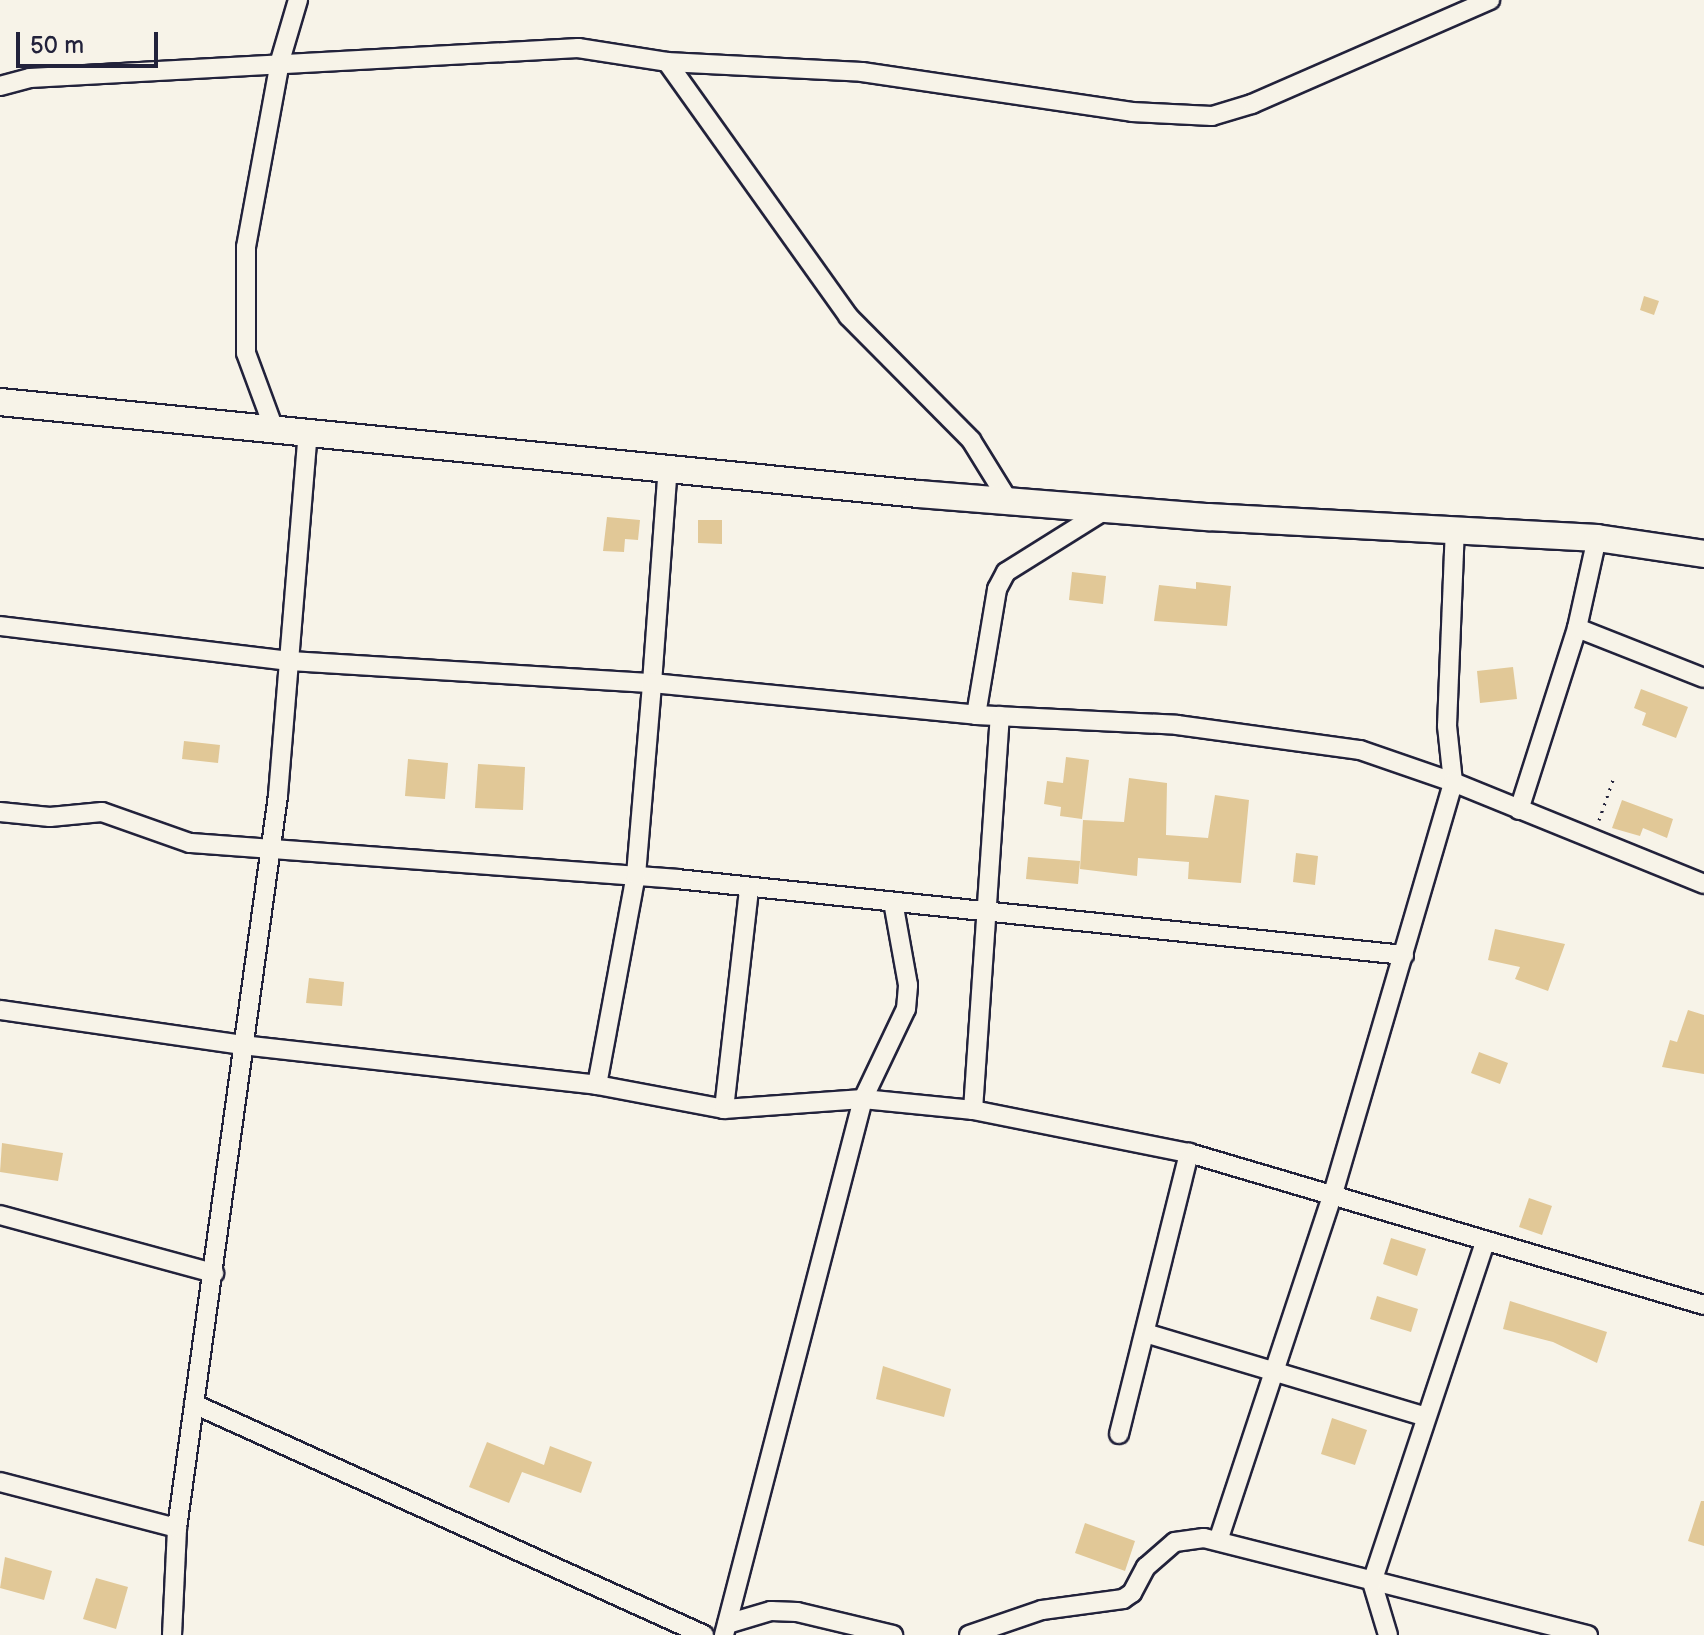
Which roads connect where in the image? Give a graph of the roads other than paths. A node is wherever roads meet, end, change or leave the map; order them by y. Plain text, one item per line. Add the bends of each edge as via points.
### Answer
1 (298, 0) edge
2 (1490, 0) edge
3 (280, 61) junction
4 (667, 62) junction
5 (0, 86) edge
6 (0, 402) edge
7 (273, 426) junction
8 (308, 430) junction
9 (668, 466) junction
10 (1008, 500) junction
11 (1108, 508) junction
12 (1455, 529) junction
13 (1597, 538) junction
14 (1704, 554) edge
15 (0, 626) edge
16 (1577, 628) junction
17 (291, 661) junction
18 (1704, 678) edge
19 (652, 683) junction
20 (976, 715) junction
21 (1000, 716) junction
22 (1453, 782) junction
23 (1519, 810) junction
24 (0, 812) edge
25 (272, 846) junction
26 (636, 875) junction
27 (1704, 884) edge
28 (749, 889) junction
29 (893, 902) junction
30 (988, 912) junction
31 (1404, 955) junction
32 (0, 1010) edge
33 (242, 1045) junction
34 (597, 1085) junction
35 (863, 1099) junction
36 (724, 1109) junction
37 (973, 1110) junction
38 (1189, 1153) junction
39 (1332, 1197) junction
40 (0, 1215) edge
41 (1485, 1242) junction
42 (214, 1273) junction
43 (1704, 1305) edge
44 (1145, 1333) junction
45 (1276, 1372) junction
46 (194, 1404) junction
47 (1426, 1417) junction
48 (1119, 1434) dead end
49 (0, 1482) edge
50 (177, 1528) junction
51 (1219, 1538) junction
52 (1372, 1582) junction
53 (726, 1630) edge
54 (866, 1631) edge
55 (172, 1635) edge
56 (704, 1635) edge
57 (893, 1635) edge
58 (969, 1635) edge
59 (1388, 1635) edge
60 (1588, 1635) edge

1 - 3 street
2 - 4 street via 1252,104 1212,116 1132,112 862,72
3 - 4 street via 578,48
3 - 5 street via 30,78
3 - 7 street via 246,247 246,353
4 - 10 street via 848,316 971,440
6 - 7 street
7 - 8 street
8 - 9 street
8 - 17 street
9 - 10 street
9 - 19 street
10 - 11 street
11 - 12 street
11 - 20 street via 1006,572 997,589
12 - 13 street
12 - 22 street via 1447,726
13 - 14 street
13 - 16 street
15 - 17 street
16 - 18 street
16 - 23 street
17 - 19 street
17 - 25 street
19 - 20 street
19 - 26 street
20 - 21 street
21 - 22 street via 1177,725 1293,740 1360,750
21 - 30 street
22 - 23 street
22 - 31 street
23 - 27 street
24 - 25 street via 50,817 102,812 190,843
25 - 26 street
25 - 33 street
26 - 28 street
26 - 34 street
28 - 29 street
28 - 36 street
29 - 30 street
29 - 35 street via 908,985 906,1009
30 - 31 street
30 - 37 street
31 - 39 street
32 - 33 street
33 - 34 street
33 - 42 street
34 - 36 street
35 - 36 street
35 - 37 street
35 - 53 street
37 - 38 street
38 - 39 street
38 - 44 street
39 - 41 street
39 - 45 street
40 - 42 street
41 - 43 street
41 - 47 street
42 - 46 street
44 - 45 street
44 - 48 street
45 - 47 street
45 - 51 street
46 - 50 street
46 - 56 street
47 - 52 street
49 - 50 street
50 - 55 street
51 - 52 street
51 - 58 street via 1175,1542 1146,1567 1123,1599 1042,1610
52 - 59 street
52 - 60 street
53 - 54 street via 771,1611 797,1612
54 - 57 street

